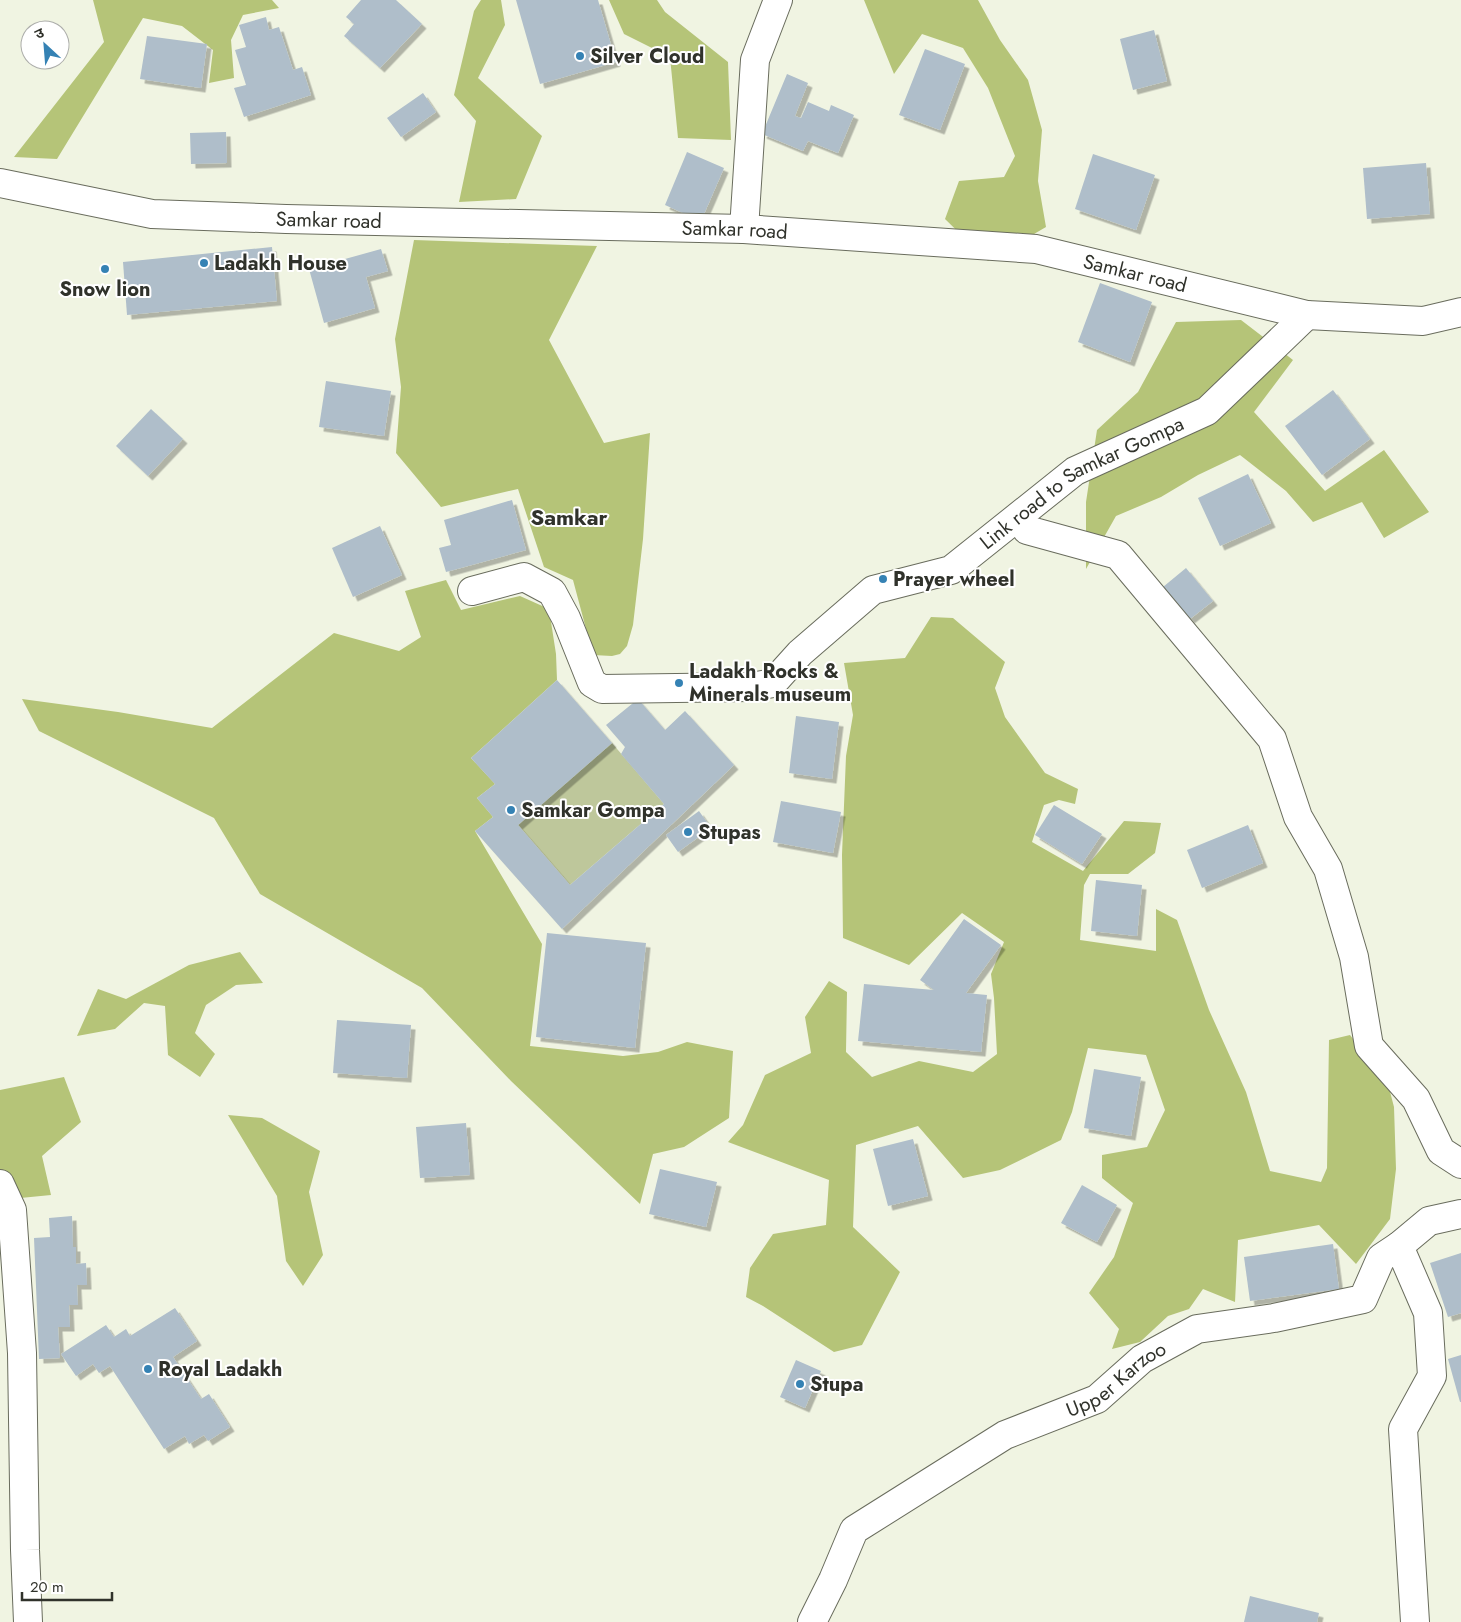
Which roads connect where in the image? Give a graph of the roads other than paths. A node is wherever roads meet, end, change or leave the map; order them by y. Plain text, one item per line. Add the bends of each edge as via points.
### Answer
1 (778, 0) edge
2 (0, 183) edge
3 (744, 229) junction
4 (1461, 312) edge
5 (1307, 314) junction
6 (1027, 530) dead end
7 (472, 590) dead end
8 (1461, 1164) edge
9 (0, 1184) edge
10 (1461, 1214) edge
11 (1399, 1246) junction
12 (28, 1622) edge
13 (812, 1622) edge
14 (1415, 1622) edge

1 - 3 street via 755,60
2 - 3 street, Samkar road via 152,214
3 - 5 street, Samkar road via 1036,249
4 - 5 street, Samkar road via 1423,321
5 - 7 street, Link road to Samkar Gompa via 1208,411 1075,471 951,570 873,590 800,653 773,683 751,687 602,689 592,683 552,592 524,577
6 - 8 street via 1118,555 1272,739 1298,817 1328,869 1354,957 1369,1046 1416,1100 1441,1151
9 - 12 street via 12,1210 22,1353
10 - 11 street, Upper Karzoo via 1428,1221
11 - 13 street, Upper Karzoo via 1380,1258 1364,1299 1274,1318 1197,1329 1142,1359 1097,1399 1005,1435 854,1530
11 - 14 street via 1428,1313 1432,1376 1403,1429

